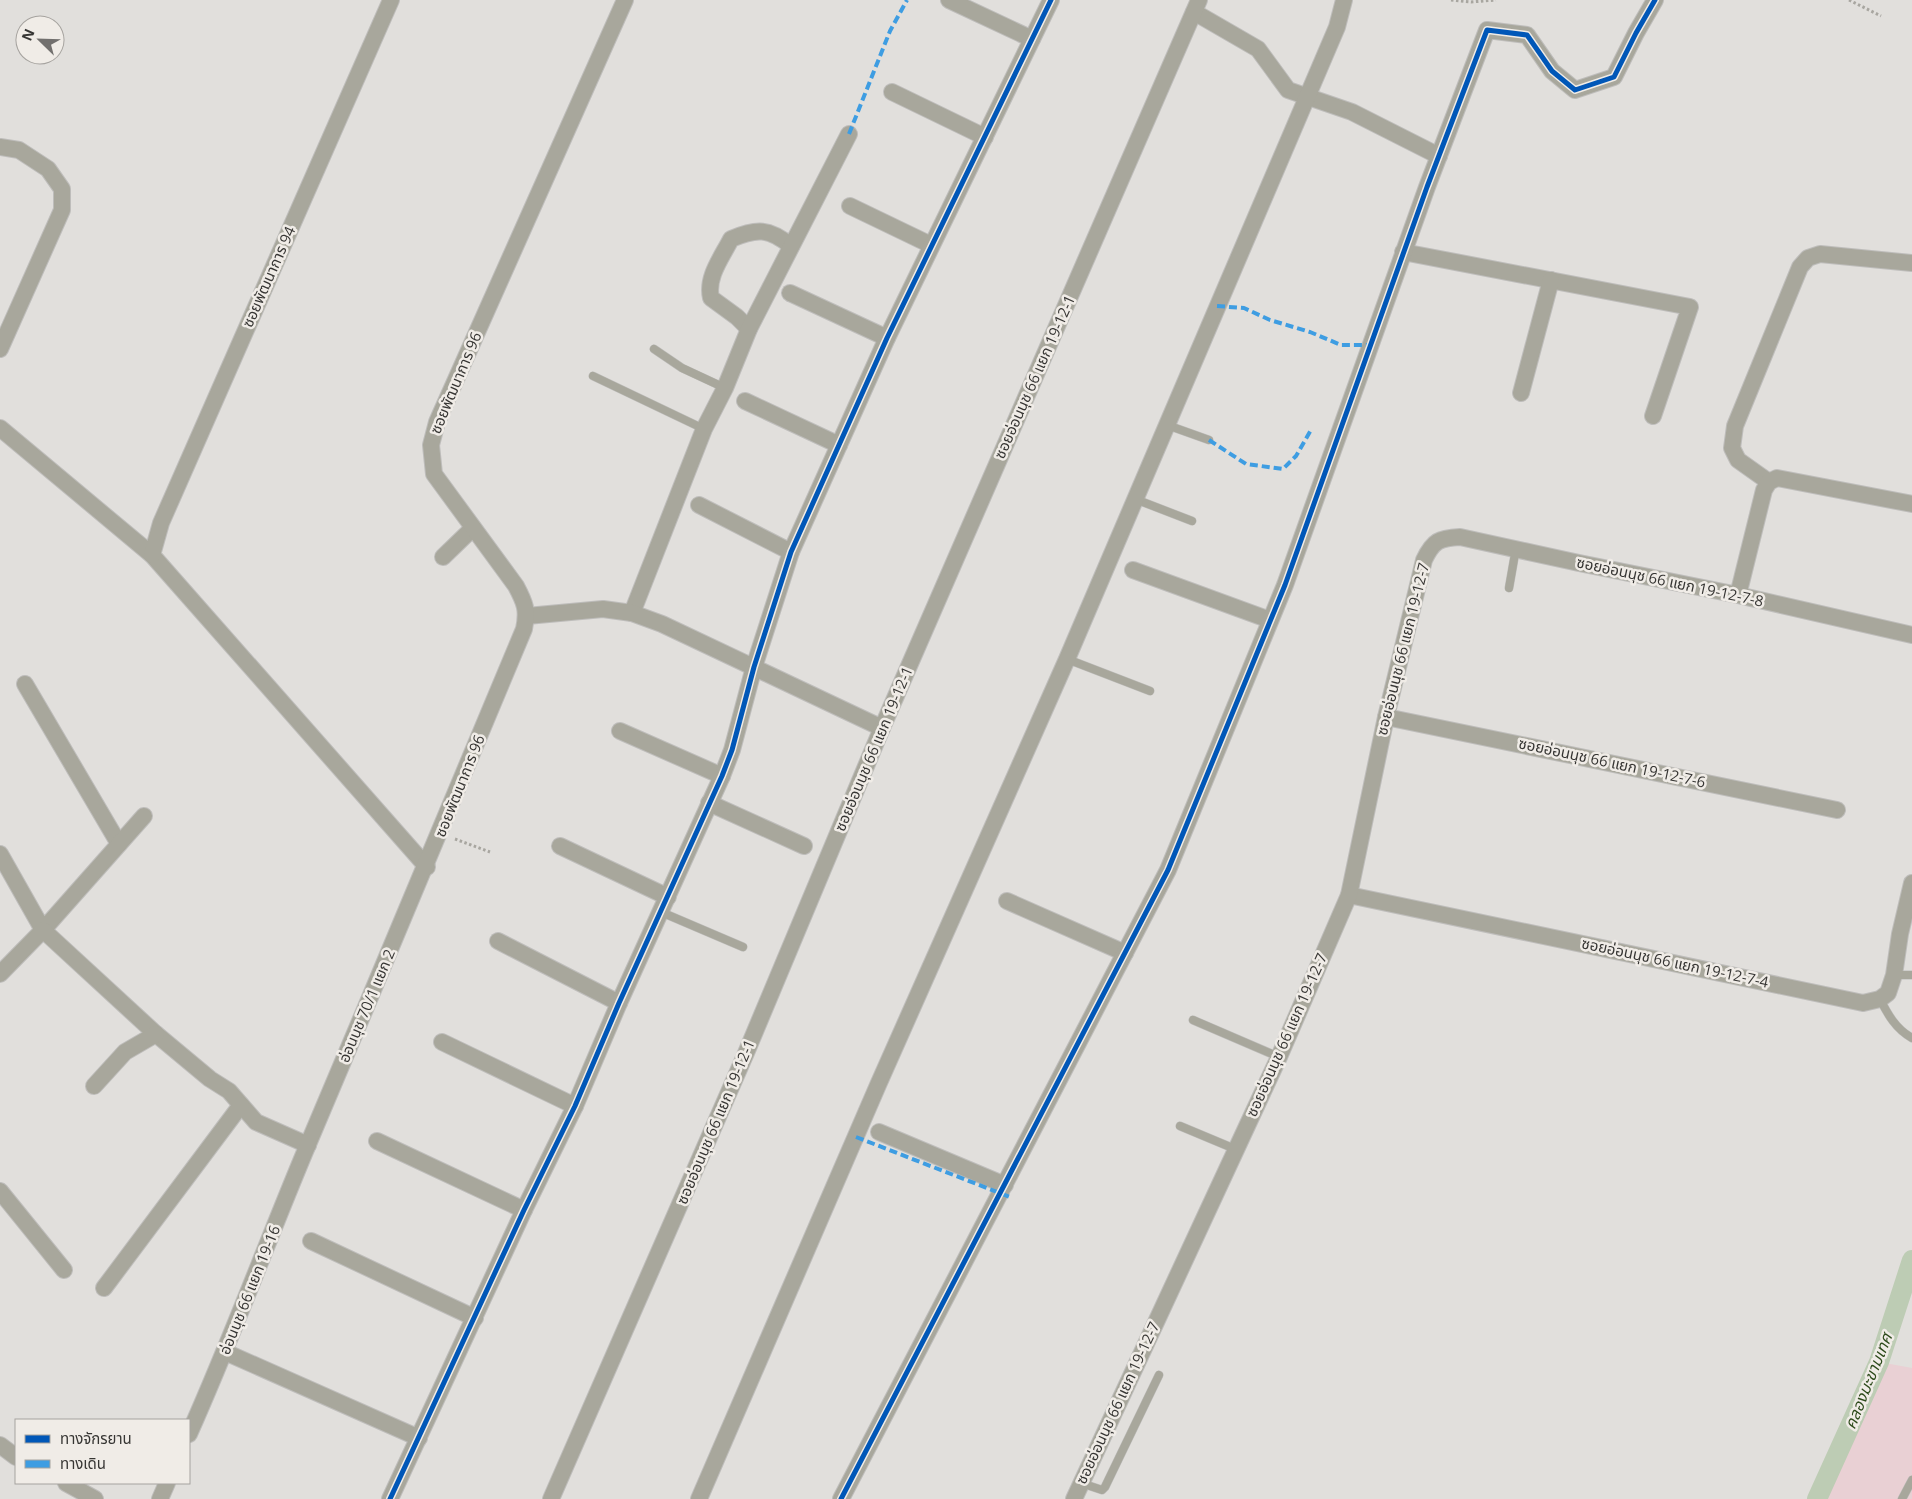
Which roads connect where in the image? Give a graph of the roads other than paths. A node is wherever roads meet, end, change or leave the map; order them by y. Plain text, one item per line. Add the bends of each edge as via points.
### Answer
1 (391, 0) edge
2 (625, 0) edge
3 (949, 0) edge
4 (1051, 0) edge
5 (1344, 0) edge
6 (1655, 0) edge
7 (1196, 6) edge
8 (1032, 39) junction
9 (892, 92) dead end
10 (1307, 97) junction
11 (849, 134) dead end
12 (985, 136) junction
13 (0, 147) edge
14 (1439, 156) junction
15 (850, 206) dead end
16 (932, 245) junction
17 (791, 246) junction
18 (1404, 252) junction
19 (1912, 263) edge
20 (1552, 280) junction
21 (790, 293) dead end
22 (749, 329) junction
23 (887, 338) junction
24 (0, 349) edge
25 (654, 349) dead end
26 (594, 376) dead end
27 (725, 388) junction
28 (1521, 393) dead end
29 (745, 401) dead end
30 (1653, 416) dead end
31 (1167, 425) junction
32 (0, 428) edge
33 (704, 429) junction
34 (1209, 440) dead end
35 (839, 444) junction
36 (1769, 482) junction
37 (1135, 500) junction
38 (1912, 504) edge
39 (699, 505) dead end
40 (1192, 521) dead end
41 (473, 528) junction
42 (1430, 547) joint
43 (1516, 548) junction
44 (791, 552) junction
45 (152, 556) junction
46 (443, 557) dead end
47 (1133, 570) dead end
48 (1508, 588) dead end
49 (1738, 595) junction
50 (632, 613) junction
51 (527, 616) junction
52 (1270, 620) junction
53 (1912, 635) edge
54 (1067, 659) junction
55 (754, 667) junction
56 (24, 684) dead end
57 (1150, 691) dead end
58 (1386, 717) junction
59 (882, 728) junction
60 (620, 731) dead end
61 (722, 776) junction
62 (710, 803) junction
63 (1837, 810) dead end
64 (144, 816) dead end
65 (119, 844) junction
66 (560, 846) dead end
67 (804, 846) dead end
68 (0, 854) edge
69 (427, 867) junction
70 (1912, 883) edge
71 (1349, 895) junction
72 (1007, 901) dead end
73 (664, 904) junction
74 (43, 930) junction
75 (498, 941) dead end
76 (743, 947) dead end
77 (1125, 953) junction
78 (0, 974) edge
79 (1894, 975) junction
80 (1912, 975) edge
81 (1880, 999) junction
82 (619, 1003) junction
83 (1194, 1020) dead end
84 (156, 1034) junction
85 (1912, 1038) edge
86 (442, 1042) dead end
87 (1279, 1057) junction
88 (94, 1086) dead end
89 (242, 1105) junction
90 (575, 1106) junction
91 (1180, 1126) dead end
92 (879, 1132) dead end
93 (377, 1141) dead end
94 (308, 1145) junction
95 (1235, 1149) junction
96 (1005, 1185) junction
97 (0, 1191) edge
98 (524, 1210) junction
99 (311, 1241) dead end
100 (64, 1270) dead end
101 (104, 1288) dead end
102 (475, 1318) junction
103 (225, 1352) junction
104 (1159, 1375) dead end
105 (190, 1432) edge
106 (419, 1438) junction
107 (0, 1444) edge
108 (15, 1456) edge
109 (1912, 1480) edge
110 (1081, 1483) junction
111 (68, 1484) edge
112 (167, 1484) edge
113 (95, 1499) edge
114 (160, 1499) edge
115 (390, 1499) edge
116 (551, 1499) edge
117 (699, 1499) edge
118 (841, 1499) edge
119 (1074, 1499) edge
120 (1902, 1499) edge

1 - 45 street, ซอยพัฒนาการ 94 via 161,523
2 - 41 street, ซอยพัฒนาการ 96 via 437,422 431,446 434,474
3 - 8 street
4 - 8 street
5 - 10 street via 1337,27
6 - 14 street via 1614,78 1574,90 1552,71 1527,35 1487,30
7 - 10 street via 1258,49 1288,90
7 - 59 street, ซอยอ่อนนุช 66 แยก 19-12-1
8 - 12 street
9 - 12 street
10 - 14 street via 1352,112
10 - 31 street
11 - 17 street
12 - 16 street
13 - 24 street via 19,150 48,169 62,189 62,210
14 - 18 street
15 - 16 street
16 - 23 street
17 - 22 street
17 - 22 street via 773,234 752,231 731,239 724,252 711,278 711,298
18 - 20 street
18 - 52 street
19 - 36 street via 1820,254 1808,258 1800,267 1735,426 1732,448 1738,460
20 - 28 street
20 - 30 street via 1690,307
21 - 23 street
22 - 27 street
23 - 35 street
25 - 27 lane via 682,368
26 - 33 lane
27 - 33 street
29 - 35 street
31 - 34 lane
31 - 37 street
32 - 45 street
33 - 50 street
35 - 44 street
36 - 38 street via 1776,478 1792,480
36 - 49 street via 1764,490
37 - 40 lane
37 - 54 street
39 - 44 street
41 - 46 street
41 - 51 street, ซอยพัฒนาการ 96 via 516,586 525,603
42 - 43 street, ซอยอ่อนนุช 66 แยก 19-12-7-8 via 1443,538 1460,536
42 - 58 street, ซอยอ่อนนุช 66 แยก 19-12-7 via 1424,560
43 - 48 lane
43 - 49 street, ซอยอ่อนนุช 66 แยก 19-12-7-8
44 - 55 street
45 - 69 street
47 - 52 street
49 - 53 street, ซอยอ่อนนุช 66 แยก 19-12-7-8
50 - 51 street via 603,610
50 - 55 street
51 - 69 street, ซอยพัฒนาการ 96
52 - 77 street via 1168,870
54 - 57 lane
54 - 117 street
55 - 59 street
55 - 61 street
56 - 65 street
58 - 63 street, ซอยอ่อนนุช 66 แยก 19-12-7-6
58 - 71 street, ซอยอ่อนนุช 66 แยก 19-12-7
59 - 116 street, ซอยอ่อนนุช 66 แยก 19-12-1 via 742,1062
60 - 61 street
61 - 62 street
62 - 67 street
62 - 73 street
64 - 65 street
65 - 74 street
66 - 73 street
68 - 74 street
69 - 94 street, อ่อนนุช 70/1 แยก 2
70 - 79 street
71 - 81 street, ซอยอ่อนนุช 66 แยก 19-12-7-4 via 1863,1002
71 - 87 street, ซอยอ่อนนุช 66 แยก 19-12-7
72 - 77 street
73 - 76 lane
73 - 82 street
74 - 78 street
74 - 84 street
75 - 82 street
77 - 96 street
79 - 80 lane
79 - 81 street via 1888,994
81 - 85 lane via 1898,1028
82 - 90 street
83 - 87 lane
84 - 88 street via 125,1052
84 - 89 street via 210,1080 229,1091
86 - 90 street
87 - 95 street, ซอยอ่อนนุช 66 แยก 19-12-7
89 - 94 street via 256,1122
89 - 101 street
90 - 98 street
91 - 95 lane
92 - 96 street
93 - 98 street
94 - 103 street, อ่อนนุช 66 แยก 19-16
95 - 110 street, ซอยอ่อนนุช 66 แยก 19-12-7
96 - 118 street
97 - 100 street
98 - 102 street
99 - 102 street
102 - 106 street
103 - 105 street, อ่อนนุช 66 แยก 19-16
103 - 106 street
104 - 110 lane via 1105,1487 1102,1490
106 - 115 street
107 - 108 street
109 - 120 lane
110 - 119 street, ซอยอ่อนนุช 66 แยก 19-12-7
111 - 113 street
112 - 114 street

